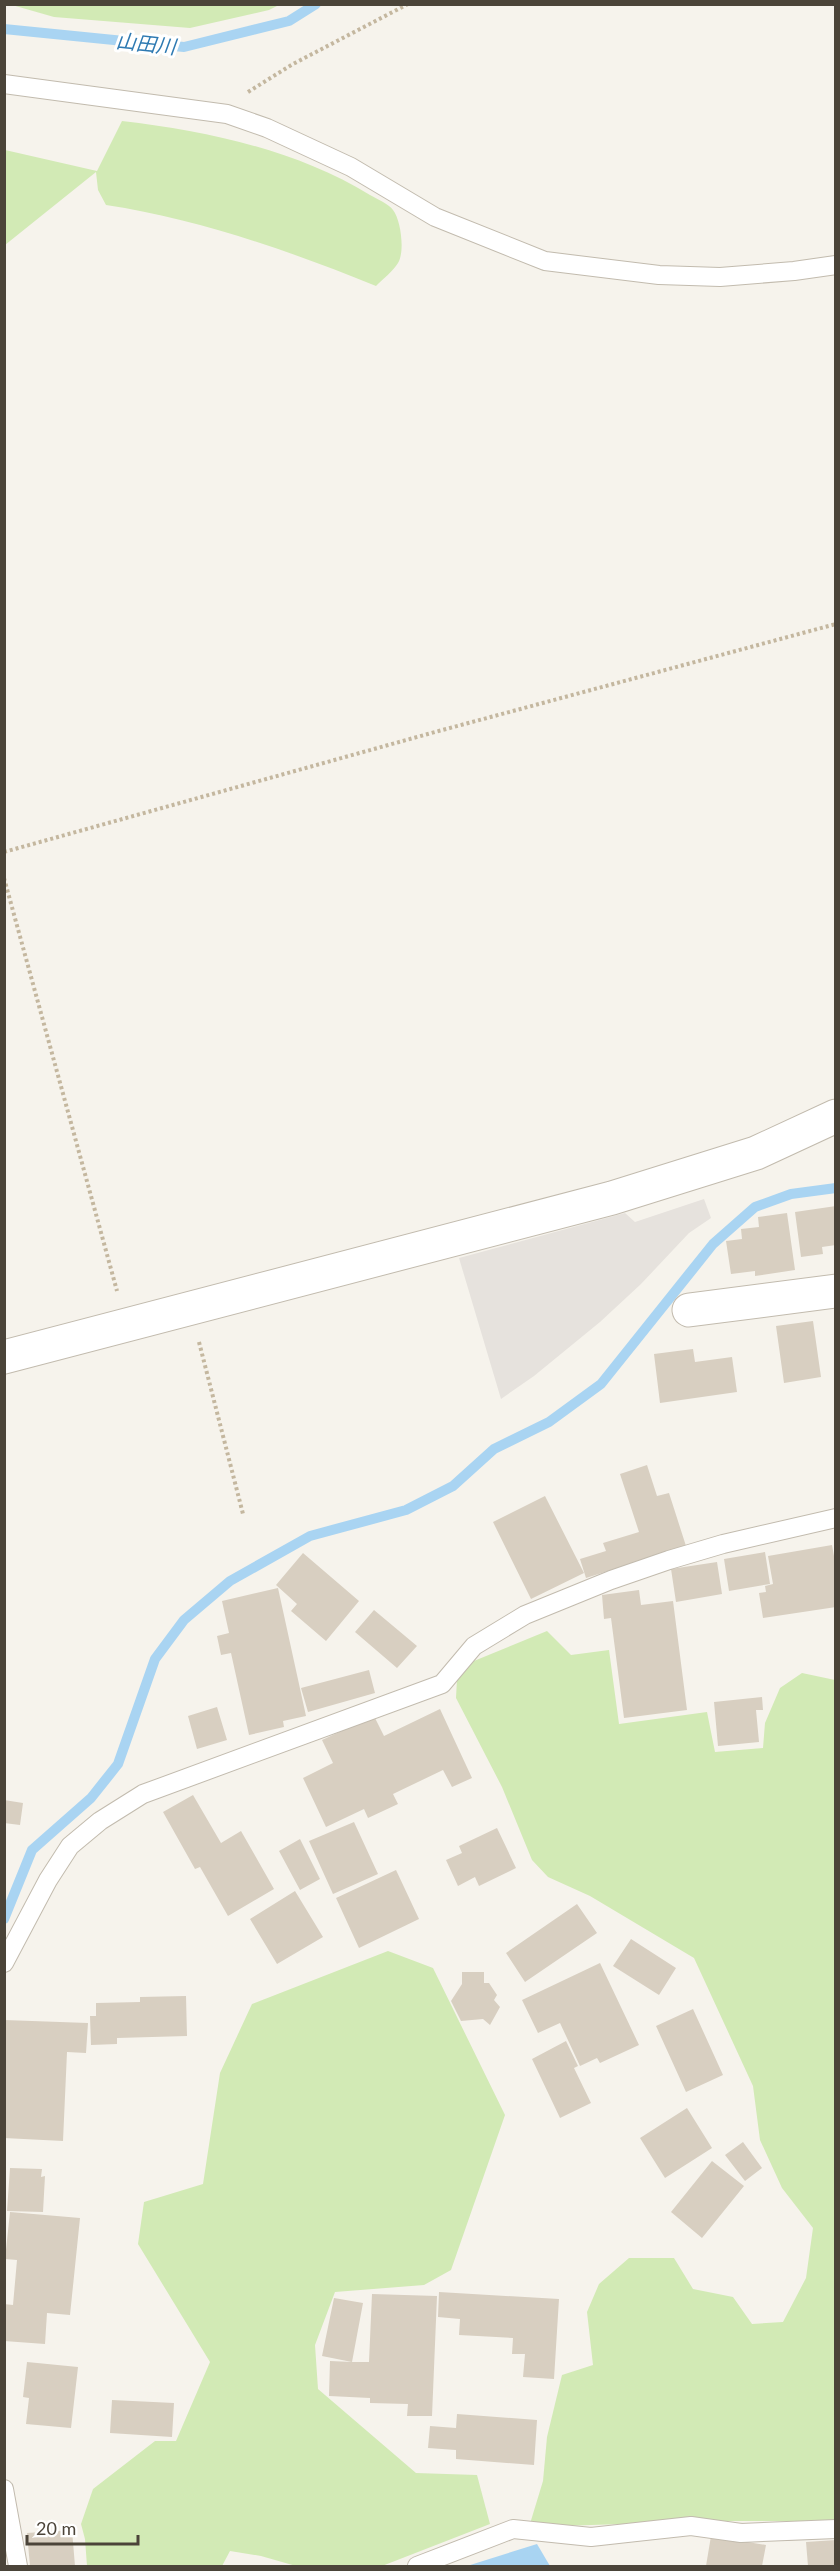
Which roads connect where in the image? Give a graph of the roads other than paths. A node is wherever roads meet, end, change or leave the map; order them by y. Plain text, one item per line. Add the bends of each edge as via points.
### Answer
1 (4, 84) edge
2 (836, 265) edge
3 (836, 1116) edge
4 (836, 1290) edge
5 (688, 1310) dead end
6 (4, 1357) edge
7 (836, 1518) edge
8 (4, 1964) edge
9 (4, 2488) edge
10 (836, 2529) edge
11 (18, 2566) edge
12 (417, 2566) edge

1 - 2 lane via 227,114 351,167 435,217 545,261 659,275 720,277
3 - 6 street via 756,1153 612,1198
4 - 5 street
7 - 8 lane via 723,1544 611,1580 525,1616 474,1646 442,1684 142,1794 70,1846
9 - 11 lane
10 - 12 lane via 741,2533 691,2526 591,2537 513,2529

